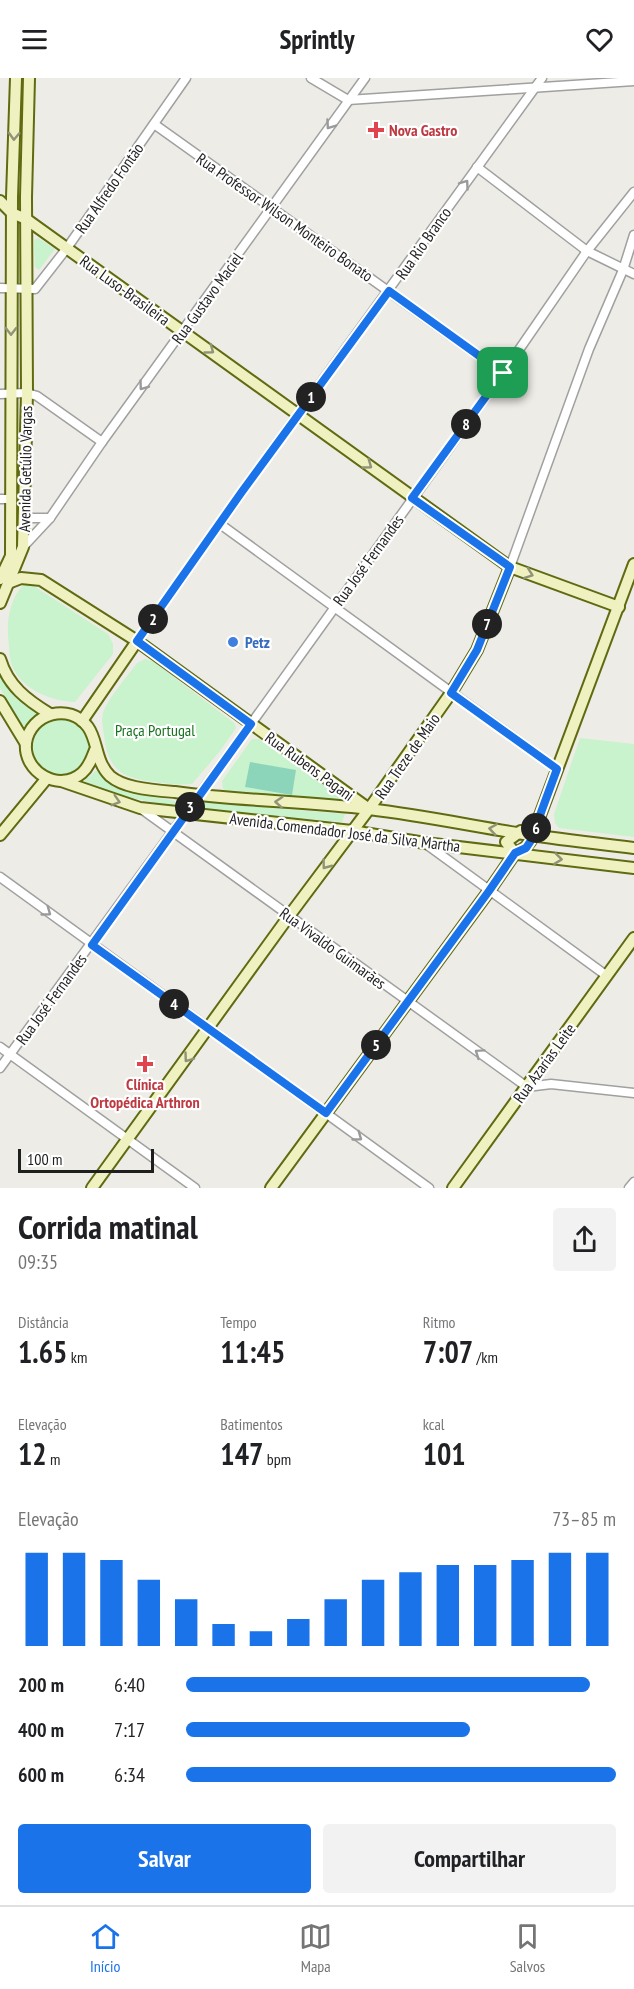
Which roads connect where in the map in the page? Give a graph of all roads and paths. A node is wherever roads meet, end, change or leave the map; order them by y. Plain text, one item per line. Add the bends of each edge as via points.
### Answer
1 (16, 78) edge
2 (29, 78) edge
3 (186, 78) edge
4 (311, 78) edge
5 (365, 78) edge
6 (542, 78) edge
7 (634, 81) edge
8 (533, 89) junction
9 (348, 100) junction
10 (154, 124) junction
11 (477, 167) junction
12 (633, 196) edge
13 (26, 197) junction
14 (4, 200) edge
15 (273, 207) junction
16 (12, 213) junction
17 (26, 219) junction
18 (634, 235) edge
19 (67, 248) junction
20 (587, 251) junction
21 (623, 270) junction
22 (634, 274) edge
23 (6, 288) edge
24 (27, 289) junction
25 (389, 291) junction
26 (183, 331) junction
27 (503, 373) junction
28 (27, 393) junction
29 (5, 394) edge
30 (299, 414) junction
31 (102, 442) junction
32 (412, 498) junction
33 (5, 499) edge
34 (24, 518) junction
35 (51, 518) junction
36 (220, 524) junction
37 (23, 547) junction
38 (11, 556) junction
39 (634, 564) edge
40 (510, 567) junction
41 (4, 581) edge
42 (0, 603) edge
43 (619, 607) junction
44 (334, 608) junction
45 (137, 641) junction
46 (0, 659) edge
47 (451, 693) junction
48 (0, 701) edge
49 (50, 714) junction
50 (82, 721) junction
51 (251, 724) junction
52 (26, 744) junction
53 (95, 750) junction
54 (557, 769) junction
55 (47, 778) junction
56 (61, 781) junction
57 (198, 795) junction
58 (140, 808) junction
59 (369, 809) junction
60 (186, 813) junction
61 (352, 831) junction
62 (535, 831) junction
63 (172, 832) junction
64 (517, 833) junction
65 (0, 835) edge
66 (425, 843) junction
67 (634, 848) edge
68 (515, 853) junction
69 (634, 868) edge
70 (0, 877) edge
71 (489, 891) junction
72 (289, 916) junction
73 (634, 938) edge
74 (92, 945) junction
75 (607, 976) junction
76 (408, 1002) junction
77 (208, 1029) junction
78 (0, 1047) edge
79 (11, 1054) junction
80 (0, 1068) edge
81 (527, 1087) junction
82 (634, 1093) edge
83 (326, 1113) junction
84 (128, 1140) junction
85 (634, 1182) edge
86 (92, 1188) edge
87 (195, 1188) edge
88 (271, 1188) edge
89 (429, 1188) edge
90 (453, 1188) edge
91 (629, 1188) edge

1 -> 14 street
2 - 13 street, Avenida Getúlio Vargas
3 - 10 street, Rua Alfredo Fontão
4 - 9 street
5 - 9 street, Rua Gustavo Maciel
6 - 8 street, Rua Rio Branco
7 - 8 street
8 - 9 street
8 - 11 street, Rua Rio Branco
9 -> 15 street, Rua Gustavo Maciel
10 - 15 street, Rua Professor Wilson Monteiro Bonato
10 - 19 street, Rua Alfredo Fontão
11 - 20 street
25 -> 11 street, Rua Rio Branco
12 - 20 street, Rua José Fernandes
13 - 14 street
13 - 17 street, Avenida Getúlio Vargas
14 - 16 street
15 - 25 street, Rua Professor Wilson Monteiro Bonato
15 - 26 street, Rua Gustavo Maciel
16 - 17 street, Rua Luso-Brasileira
16 - 23 street, Avenida Getúlio Vargas
17 - 19 street, Rua Luso-Brasileira
17 - 24 street, Avenida Getúlio Vargas
18 - 21 street, Rua Treze de Maio
19 - 24 street, Rua Alfredo Fontão via 35,289
19 - 26 street, Rua Luso-Brasileira
20 - 21 street
20 - 27 street, Rua José Fernandes
21 - 22 street
21 - 40 street, Rua Treze de Maio via 589,349
23 - 24 street
23 -> 29 street, Avenida Getúlio Vargas
24 - 28 street, Avenida Getúlio Vargas
25 - 27 street, Rua Professor Wilson Monteiro Bonato
25 - 30 street, Rua Rio Branco
26 -> 30 street, Rua Luso-Brasileira
26 -> 31 street, Rua Gustavo Maciel
27 - 32 street, Rua José Fernandes
28 - 29 street
28 - 31 street
28 - 34 street, Avenida Getúlio Vargas
29 - 33 street, Avenida Getúlio Vargas
30 -> 32 street, Rua Luso-Brasileira
30 - 36 street, Rua Rio Branco
31 - 35 street, Rua Gustavo Maciel
32 - 40 street, Rua Luso-Brasileira
32 - 44 street, Rua José Fernandes
33 - 38 street, Avenida Getúlio Vargas
34 - 35 street
34 - 37 street, Avenida Getúlio Vargas
35 - 37 street, Rua Gustavo Maciel
36 - 44 street
36 - 45 street, Rua Rio Branco
37 - 38 street, Avenida Getúlio Vargas
37 - 41 street
38 - 41 street
39 - 43 street
40 -> 43 street, Rua Luso-Brasileira
40 - 47 street, Rua Treze de Maio via 477,650
41 - 42 street
41 - 45 street, Rua Rubens Pagani via 40,580
43 - 54 street
44 - 47 street
44 - 51 street, Rua José Fernandes
45 - 50 street
45 - 51 street, Rua Rubens Pagani
46 - 49 street via 14,687
47 - 54 street
47 - 59 street, Rua Treze de Maio
48 - 52 street
49 - 50 street via 73,715
49 - 52 street via 33,725
50 - 53 street via 92,735
51 - 57 street
51 - 59 street, Rua Rubens Pagani
52 - 55 street via 31,764
53 - 56 street via 82,774
53 - 57 street, Avenida Comendador José da Silva Martha via 104,768 123,783
54 - 62 street
55 - 56 street
55 - 65 street
56 -> 58 street, Avenida Comendador José da Silva Martha
59 -> 57 street, Avenida Comendador José da Silva Martha
57 - 60 street, Rua José Fernandes
58 - 60 street, Avenida Comendador José da Silva Martha
58 - 63 street, Rua Vivaldo Guimarães
59 - 61 street, Rua Treze de Maio
64 -> 59 street, Avenida Comendador José da Silva Martha
60 - 61 street, Avenida Comendador José da Silva Martha
60 - 63 street, Rua José Fernandes
61 - 66 street, Avenida Comendador José da Silva Martha
61 -> 72 street, Rua Treze de Maio
62 - 64 street
62 - 67 street
62 - 68 street via 526,848
63 - 72 street, Rua Vivaldo Guimarães
63 - 74 street, Rua José Fernandes
64 - 68 street via 507,843
66 - 68 street, Avenida Comendador José da Silva Martha
66 - 71 street
68 -> 69 street, Avenida Comendador José da Silva Martha
68 - 71 street
70 -> 74 street
71 - 75 street
71 - 76 street
72 - 76 street, Rua Vivaldo Guimarães
72 - 77 street, Rua Treze de Maio
73 - 75 street, Rua Azarias Leite
74 - 77 street
74 - 79 street, Rua José Fernandes
75 - 81 street, Rua Azarias Leite
81 -> 76 street, Rua Vivaldo Guimarães
76 - 83 street
77 - 83 street
77 -> 84 street, Rua Treze de Maio
78 - 79 street
79 - 80 street, Rua José Fernandes
79 - 84 street
81 - 82 street via 551,1084
81 - 90 street, Rua Azarias Leite
83 - 88 street
83 -> 89 street
84 - 86 street, Rua Treze de Maio
84 - 87 street
85 - 91 street

